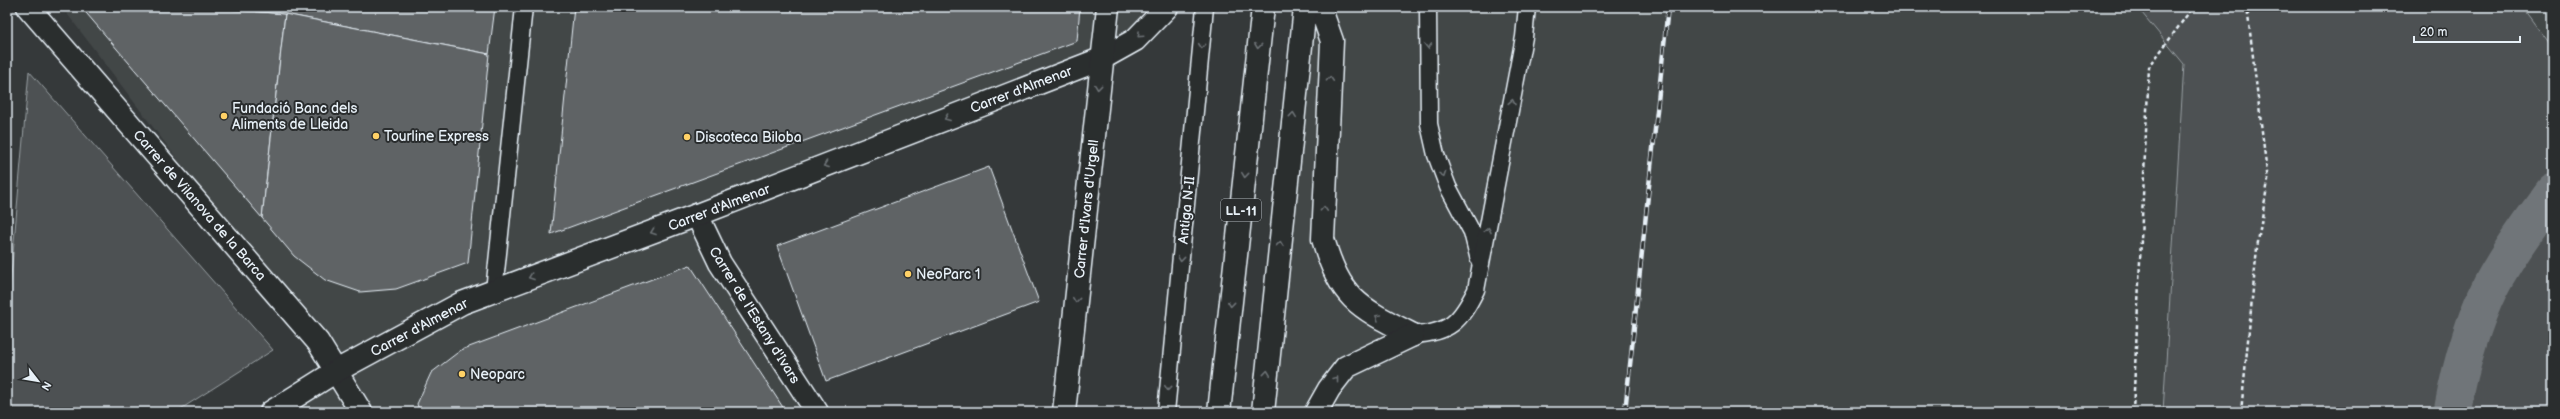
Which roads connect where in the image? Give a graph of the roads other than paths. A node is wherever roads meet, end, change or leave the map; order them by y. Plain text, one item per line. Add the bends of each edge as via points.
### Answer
1 (28, 7) edge
2 (524, 7) edge
3 (1108, 7) edge
4 (1167, 7) edge
5 (1205, 7) edge
6 (1262, 7) edge
7 (1305, 7) edge
8 (1320, 7) edge
9 (1428, 7) edge
10 (1527, 7) edge
11 (1101, 59) junction
12 (698, 216) junction
13 (1480, 268) junction
14 (494, 291) junction
15 (1413, 335) junction
16 (338, 370) junction
17 (271, 412) edge
18 (361, 412) edge
19 (817, 412) edge
20 (1064, 412) edge
21 (1166, 412) edge
22 (1219, 412) edge
23 (1263, 412) edge
24 (1316, 412) edge

1 - 16 main road, Carrer de Vilanova de la Barca via 318,342
2 - 14 lane
3 - 11 main road, Carrer d'Ivars d'Urgell
4 -> 11 main road, Carrer d'Almenar via 1134,40
5 -> 21 lane, Antiga N-II
6 -> 22 main road, LL-11
23 -> 7 main road
15 -> 8 main road via 1358,304 1344,290 1331,268 1323,239 1332,41
9 -> 13 lane via 1430,124 1436,155 1448,187 1472,232
13 -> 10 lane via 1524,37
11 -> 12 main road, Carrer d'Almenar
11 -> 20 main road, Carrer d'Ivars d'Urgell
12 -> 14 main road, Carrer d'Almenar
12 - 19 main road, Carrer de l'Estany d'Ivars via 720,263
13 - 15 lane via 1476,290 1466,312 1450,328 1431,334
14 - 16 main road, Carrer d'Almenar via 462,303
24 -> 15 main road via 1346,367
16 - 17 main road, Carrer d'Almenar
16 - 18 main road, Carrer de Vilanova de la Barca

